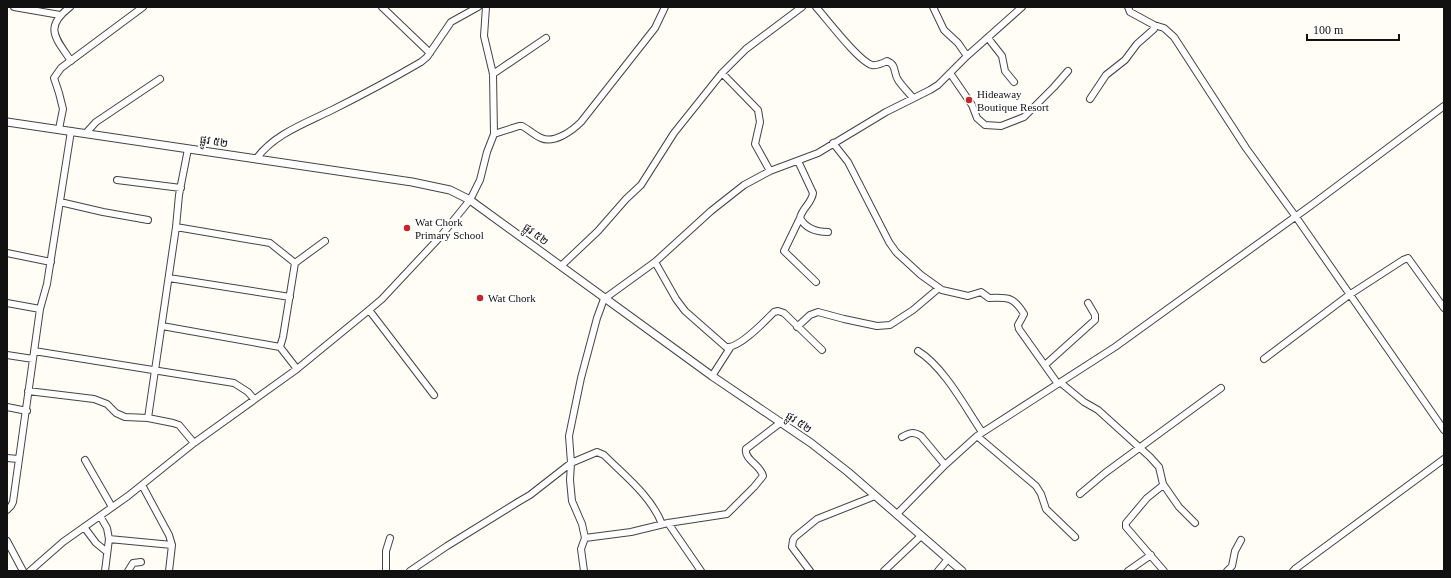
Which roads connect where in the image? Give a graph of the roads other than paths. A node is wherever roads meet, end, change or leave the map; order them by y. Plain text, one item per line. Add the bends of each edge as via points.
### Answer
1 (14, 7) edge
2 (70, 7) edge
3 (143, 7) edge
4 (382, 7) edge
5 (478, 7) edge
6 (486, 7) edge
7 (665, 7) edge
8 (802, 7) edge
9 (816, 7) edge
10 (933, 7) edge
11 (1022, 7) edge
12 (1128, 7) edge
13 (60, 15) junction
14 (1154, 25) junction
15 (546, 38) dead end
16 (988, 38) junction
17 (430, 53) junction
18 (967, 56) junction
19 (71, 61) junction
20 (1068, 71) dead end
21 (722, 73) junction
22 (950, 73) junction
23 (493, 74) junction
24 (160, 79) dead end
25 (1014, 82) dead end
26 (913, 98) junction
27 (1090, 99) dead end
28 (1444, 106) edge
29 (7, 122) edge
30 (59, 129) junction
31 (72, 131) junction
32 (86, 133) junction
33 (494, 134) junction
34 (833, 143) junction
35 (188, 149) junction
36 (256, 159) junction
37 (798, 161) junction
38 (770, 171) junction
39 (117, 180) dead end
40 (181, 188) junction
41 (470, 200) junction
42 (60, 202) junction
43 (1296, 217) junction
44 (800, 218) junction
45 (148, 220) dead end
46 (176, 227) junction
47 (828, 232) dead end
48 (325, 241) dead end
49 (7, 253) edge
50 (50, 262) junction
51 (655, 262) junction
52 (295, 263) junction
53 (561, 266) junction
54 (169, 278) junction
55 (816, 282) dead end
56 (939, 288) junction
57 (1349, 295) junction
58 (290, 297) junction
59 (604, 299) junction
60 (7, 303) edge
61 (1088, 303) dead end
62 (1444, 308) edge
63 (40, 309) junction
64 (369, 310) junction
65 (162, 326) junction
66 (797, 326) junction
67 (280, 347) junction
68 (730, 348) junction
69 (822, 350) dead end
70 (34, 351) junction
71 (918, 351) dead end
72 (7, 355) edge
73 (33, 359) junction
74 (1264, 359) dead end
75 (1045, 365) junction
76 (297, 369) junction
77 (155, 370) junction
78 (712, 376) junction
79 (1059, 383) junction
80 (1221, 388) dead end
81 (28, 391) junction
82 (434, 395) dead end
83 (254, 400) junction
84 (7, 408) edge
85 (27, 411) junction
86 (148, 418) junction
87 (780, 423) junction
88 (1444, 430) edge
89 (979, 434) junction
90 (902, 437) dead end
91 (194, 443) junction
92 (1139, 448) junction
93 (7, 458) edge
94 (18, 459) junction
95 (1444, 459) edge
96 (85, 460) dead end
97 (571, 463) junction
98 (945, 465) junction
99 (1162, 484) junction
100 (142, 485) junction
101 (1080, 494) dead end
102 (875, 496) junction
103 (112, 507) junction
104 (7, 510) edge
105 (897, 514) junction
106 (100, 516) junction
107 (665, 523) junction
108 (1195, 523) dead end
109 (84, 527) junction
110 (921, 536) junction
111 (390, 538) dead end
112 (585, 538) junction
113 (1075, 538) dead end
114 (109, 539) junction
115 (1241, 540) dead end
116 (7, 541) edge
117 (172, 545) junction
118 (107, 552) junction
119 (1151, 556) junction
120 (948, 559) junction
121 (141, 562) dead end
122 (892, 568) edge
123 (23, 571) edge
124 (30, 571) edge
125 (105, 571) edge
126 (128, 571) edge
127 (169, 571) edge
128 (386, 571) edge
129 (410, 571) edge
130 (584, 571) edge
131 (701, 571) edge
132 (810, 571) edge
133 (884, 571) edge
134 (938, 571) edge
135 (962, 571) edge
136 (1128, 571) edge
137 (1164, 571) edge
138 (1227, 571) edge
139 (1293, 571) edge

1 - 13 street
2 - 13 street
3 - 19 street
4 - 17 street
5 - 17 street via 451,22
6 - 23 street via 484,36
7 - 33 street via 655,28 572,131 547,140 522,126
8 - 21 street via 746,49
9 - 26 street via 861,58 872,65 887,61 892,63 898,80
10 - 18 street via 944,30
11 - 16 street
12 - 14 street via 1130,12
13 - 19 street via 54,30 55,36
14 - 27 street via 1154,29 1137,44 1125,60 1103,79
14 - 43 street via 1164,28 1174,36 1246,148
15 - 23 street
16 - 18 street
16 - 25 street via 1002,56 1004,71
17 - 36 street via 409,69 289,132 264,148
18 - 22 street
19 - 30 street via 61,68 54,78 62,108
20 - 22 street via 1024,117 1001,126 985,125 977,118 972,105
21 - 38 street via 758,110 760,122 755,144
21 - 53 street via 674,133 641,185
22 - 26 street via 930,90
23 - 33 street
24 - 32 street via 96,122
26 - 34 street
28 - 43 street
29 - 30 street, ផ្លូវ ៥២
30 - 31 street, ផ្លូវ ៥២
31 - 32 street, ផ្លូវ ៥២
31 - 42 street
32 - 35 street, ផ្លូវ ៥២
33 - 41 street via 480,180
34 - 37 street via 818,153
34 - 56 street via 848,162 893,247
35 - 36 street, ផ្លូវ ៥២
35 - 40 street
36 - 41 street, ផ្លូវ ៥២ via 435,186
37 - 38 street
37 - 44 street via 813,193
38 - 51 street via 744,184
39 - 40 street
40 - 46 street
41 - 53 street, ផ្លូវ ៥២
41 - 64 street via 440,237
42 - 45 street
42 - 50 street
43 - 57 street
43 - 79 street via 1115,347
44 - 47 street via 807,227
44 - 55 street via 784,251
46 - 52 street via 270,243
46 - 54 street
48 - 52 street
49 - 50 street
50 - 63 street
51 - 59 street
51 - 68 street via 685,311 723,345
52 - 58 street
53 - 59 street, ផ្លូវ ៥២
54 - 58 street
54 - 65 street
56 - 66 street via 890,325 878,326 818,312
56 - 75 street via 968,296 981,292 989,298 1012,299 1024,314 1018,325 1019,329
57 - 62 street via 1408,258
57 - 74 street
57 - 88 street
58 - 67 street
59 - 78 street, ផ្លូវ ៥២
59 - 97 street via 589,348 570,428
60 - 63 street
61 - 75 street via 1095,314 1095,320
63 - 70 street
64 - 76 street
64 - 82 street
65 - 67 street
65 - 77 street
66 - 68 street via 781,311 774,312 757,329
66 - 69 street
67 - 76 street
68 - 78 street
70 - 73 street
70 - 77 street
71 - 89 street via 928,358 954,389
72 - 73 street
73 - 81 street
75 - 79 street
76 - 83 street
77 - 83 street via 234,382
77 - 86 street
78 - 87 street, ផ្លូវ ៥២
79 - 89 street
79 - 92 street via 1098,410
80 - 92 street
81 - 85 street
81 - 86 street via 94,399 125,417
83 - 91 street
84 - 85 street
85 - 94 street
86 - 91 street via 180,425
87 - 102 street, ផ្លូវ ៥២ via 811,443
87 - 107 street via 746,449 748,456 763,476 730,510 723,515
89 - 98 street
89 - 113 street via 1036,486 1046,509
90 - 98 street via 912,433 921,436
91 - 100 street
92 - 99 street via 1159,468
92 - 101 street
93 - 94 street
94 - 104 street via 13,502
95 - 139 street
96 - 103 street
97 - 107 street via 597,452 602,453 651,503
97 - 112 street via 572,501
97 - 129 street via 530,495
98 - 105 street
99 - 108 street
99 - 119 street via 1126,523 1126,527
100 - 103 street
100 - 117 street
102 - 105 street, ផ្លូវ ៥២
102 - 132 street via 817,519 795,537 792,547
103 - 106 street
105 - 110 street, ផ្លូវ ៥២
106 - 109 street
106 - 114 street via 107,528
107 - 112 street via 631,532
107 - 131 street
109 - 118 street via 96,543
109 - 124 street
110 - 120 street, ផ្លូវ ៥២
110 - 122 street
111 - 128 street via 386,551
112 - 130 street via 582,546
114 - 117 street
114 - 118 street
115 - 138 street via 1235,551 1232,566
116 - 123 street
117 - 127 street
118 - 125 street
119 - 136 street
119 - 137 street
120 - 134 street
120 - 135 street, ផ្លូវ ៥២
121 - 126 street via 133,563
122 - 133 street

